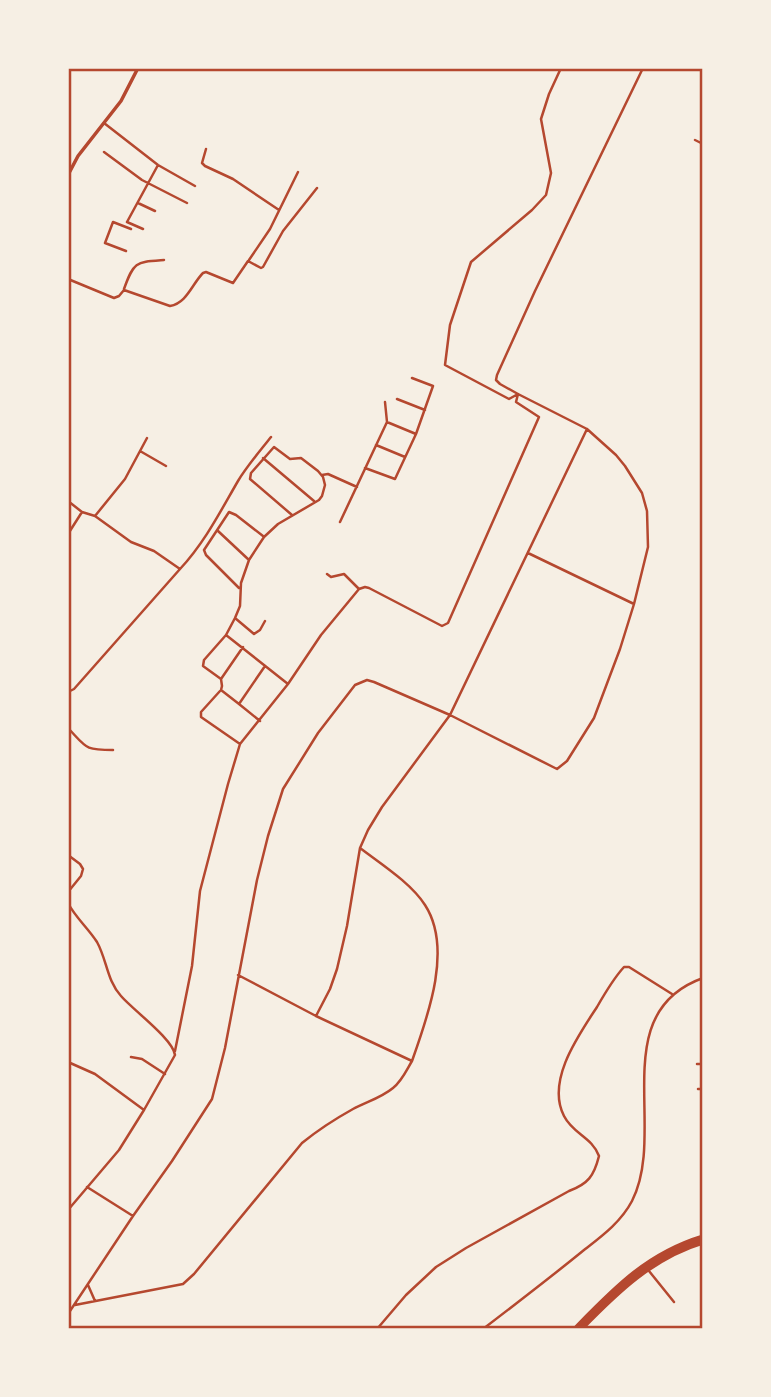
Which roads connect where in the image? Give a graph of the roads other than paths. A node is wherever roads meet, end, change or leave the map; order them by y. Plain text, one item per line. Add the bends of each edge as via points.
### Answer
1 (138, 68) edge
2 (561, 68) edge
3 (643, 68) edge
4 (104, 123) junction
5 (695, 140) dead end
6 (703, 144) edge
7 (206, 149) dead end
8 (104, 152) dead end
9 (158, 165) junction
10 (298, 172) dead end
11 (68, 175) edge
12 (148, 183) junction
13 (195, 186) dead end
14 (317, 188) dead end
15 (138, 203) junction
16 (187, 203) dead end
17 (279, 210) junction
18 (155, 211) dead end
19 (127, 222) junction
20 (124, 226) junction
21 (131, 229) dead end
22 (143, 229) dead end
23 (126, 251) dead end
24 (164, 260) dead end
25 (248, 261) junction
26 (68, 279) edge
27 (124, 290) junction
28 (412, 378) dead end
29 (518, 394) junction
30 (397, 399) dead end
31 (385, 402) dead end
32 (541, 405) junction
33 (425, 410) junction
34 (539, 417) junction
35 (387, 422) junction
36 (587, 429) junction
37 (416, 434) junction
38 (271, 437) dead end
39 (147, 438) dead end
40 (376, 445) junction
41 (140, 451) junction
42 (405, 457) junction
43 (263, 458) junction
44 (166, 466) dead end
45 (365, 468) junction
46 (322, 475) junction
47 (357, 486) junction
48 (68, 501) edge
49 (316, 502) junction
50 (82, 512) junction
51 (292, 515) junction
52 (95, 516) junction
53 (340, 522) dead end
54 (218, 531) junction
55 (68, 534) edge
56 (264, 537) junction
57 (528, 553) junction
58 (249, 560) junction
59 (180, 569) junction
60 (327, 574) dead end
61 (239, 587) junction
62 (359, 589) junction
63 (634, 604) junction
64 (235, 618) junction
65 (265, 621) dead end
66 (226, 635) junction
67 (243, 647) junction
68 (265, 666) junction
69 (221, 679) junction
70 (288, 684) junction
71 (220, 690) junction
72 (68, 692) edge
73 (239, 704) junction
74 (450, 715) junction
75 (260, 721) junction
76 (68, 728) edge
77 (240, 744) junction
78 (113, 750) dead end
79 (360, 848) junction
80 (68, 855) edge
81 (68, 892) edge
82 (68, 903) edge
83 (70, 910) edge
84 (238, 975) junction
85 (703, 978) edge
86 (672, 994) junction
87 (316, 1016) junction
88 (175, 1051) junction
89 (131, 1057) dead end
90 (412, 1061) junction
91 (68, 1062) edge
92 (697, 1064) dead end
93 (703, 1064) edge
94 (165, 1074) junction
95 (144, 1111) junction
96 (87, 1187) junction
97 (68, 1210) edge
98 (133, 1216) junction
99 (703, 1239) edge
100 (646, 1269) junction
101 (88, 1285) junction
102 (96, 1301) junction
103 (674, 1302) dead end
104 (74, 1305) junction
105 (68, 1314) edge
106 (377, 1329) edge
107 (483, 1329) edge
108 (575, 1329) edge
109 (581, 1329) edge

1 - 4 street
2 - 29 street via 541,119 551,173 546,195 471,262 450,325 445,366 509,399
3 - 29 street via 497,375 496,380
4 - 9 street
4 - 11 street
5 - 6 street
7 - 17 street via 205,166
8 - 12 street
9 - 12 street
9 - 13 street
10 - 17 street
12 - 15 street
12 - 16 street
14 - 25 street via 263,267
15 - 18 street
15 - 19 street
17 - 25 street
19 - 20 street
19 - 22 street
20 - 21 street
20 - 23 street via 113,222 105,243
24 - 27 street via 134,267
25 - 27 street via 233,283 203,273 173,306
26 - 27 street via 114,298
28 - 33 street via 433,386
29 - 32 street
29 - 34 street via 516,402
30 - 33 street
31 - 35 street
32 - 34 street
32 - 36 street
33 - 37 street
34 - 62 street via 448,623 442,626 369,588
35 - 37 street
35 - 40 street
36 - 57 street
36 - 63 street via 616,454 642,492 648,547
37 - 42 street
38 - 59 street
39 - 41 street
40 - 42 street
40 - 45 street
41 - 44 street
41 - 52 street via 125,479
42 - 45 street via 395,479
43 - 46 street via 276,448 290,459 302,459
43 - 49 street
43 - 51 street via 250,479
45 - 47 street
46 - 47 street
46 - 49 street via 324,490
47 - 53 street
48 - 50 street
49 - 51 street
50 - 52 street
50 - 55 street
51 - 56 street
52 - 59 street
54 - 56 street via 229,512
54 - 58 street
54 - 61 street via 204,552
56 - 58 street
57 - 63 street
57 - 74 street
58 - 61 street
59 - 72 street
60 - 62 street via 344,574
61 - 64 street
62 - 70 street
63 - 74 street via 594,718 557,769
64 - 65 street via 254,634
64 - 66 street
66 - 67 street
66 - 69 street via 203,663
67 - 68 street
67 - 69 street
68 - 70 street
68 - 73 street
69 - 71 street
70 - 75 street
71 - 73 street
71 - 77 street via 201,717
73 - 75 street
74 - 79 street via 382,807
74 - 84 street via 374,682 355,685 283,789 268,836
75 - 77 street
76 - 78 street via 87,748
77 - 88 street via 200,891 192,966
79 - 87 street via 337,969
79 - 90 street via 414,891 437,931 431,995
80 - 81 street via 83,869
82 - 83 street
83 - 88 street via 97,943 114,988
84 - 87 street
84 - 98 street via 212,1099
85 - 86 street
86 - 106 street via 624,967 565,1063 559,1101 570,1126 596,1147 599,1156 591,1178 436,1267
86 - 107 street via 648,1035 645,1144 642,1173 632,1201 616,1224
87 - 90 street
88 - 94 street
89 - 94 street
90 - 102 street via 395,1087 323,1126 302,1143 183,1284
91 - 95 street via 95,1074
92 - 93 street
94 - 95 street
95 - 96 street
96 - 97 street
96 - 98 street
98 - 101 street
99 - 100 highway
99 - 108 highway via 685,1242 638,1269
100 - 103 street
100 - 109 highway
101 - 102 street
101 - 104 street
102 - 104 street
104 - 105 street

